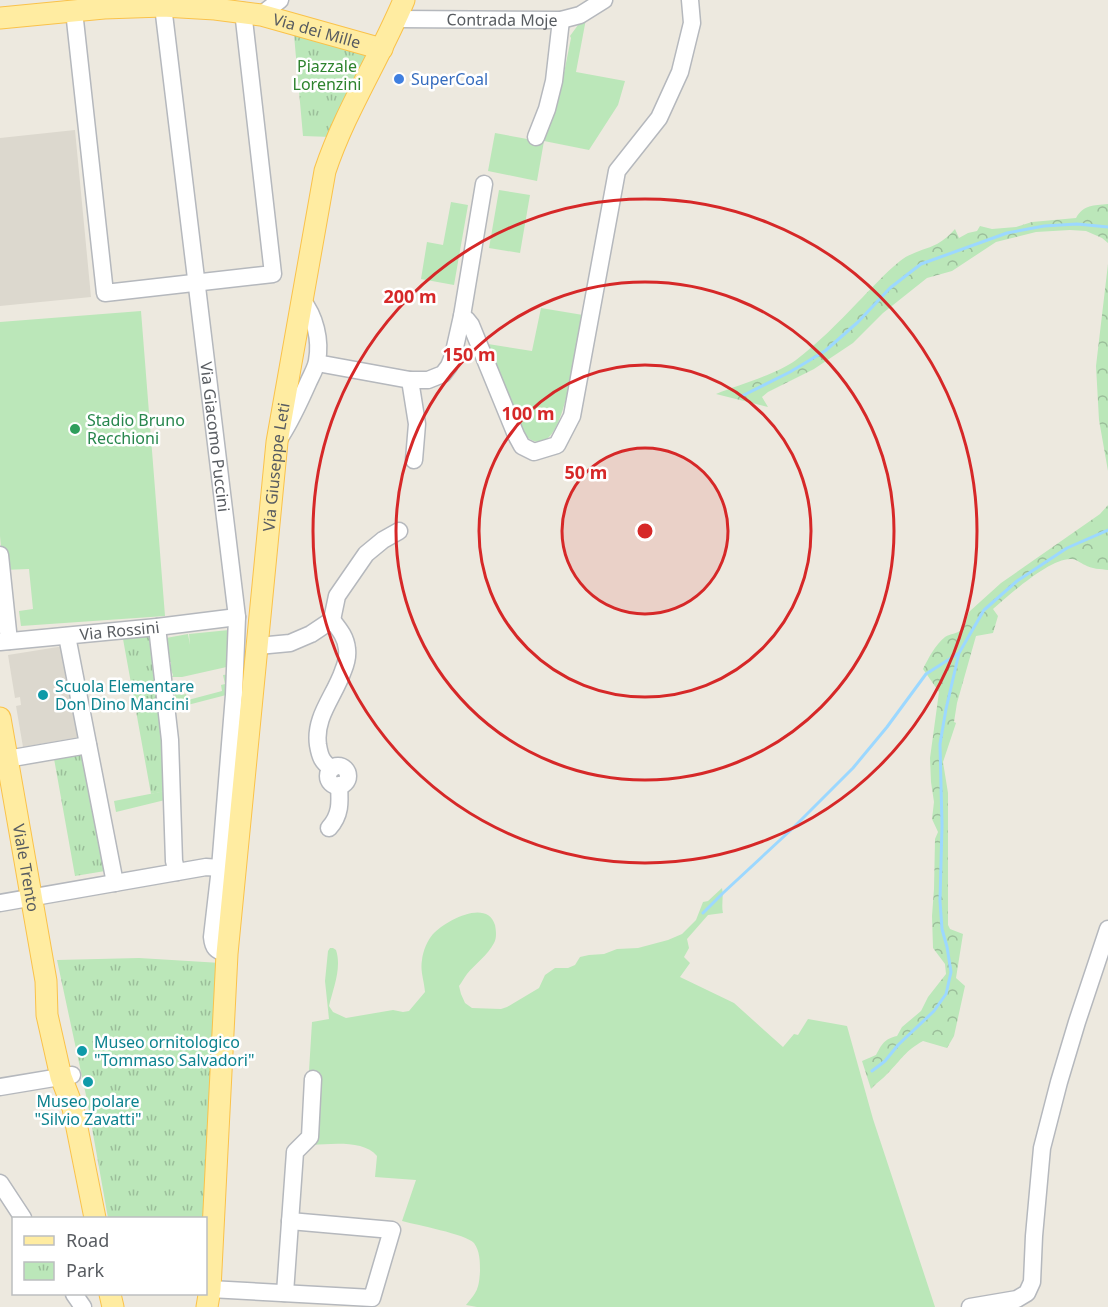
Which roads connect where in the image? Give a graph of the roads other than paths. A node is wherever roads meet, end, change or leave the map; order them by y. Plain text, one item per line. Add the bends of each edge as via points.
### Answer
1 (280, 0) edge
2 (604, 0) edge
3 (690, 0) edge
4 (163, 6) junction
5 (400, 9) edge
6 (74, 11) junction
7 (252, 13) junction
8 (0, 18) edge
9 (561, 20) junction
10 (382, 49) junction
11 (536, 137) dead end
12 (484, 184) dead end
13 (196, 283) junction
14 (302, 300) junction
15 (462, 316) junction
16 (317, 363) junction
17 (411, 380) junction
18 (277, 442) junction
19 (414, 460) dead end
20 (399, 531) dead end
21 (0, 555) edge
22 (237, 617) junction
23 (332, 620) junction
24 (157, 627) junction
25 (67, 636) junction
26 (4, 642) edge
27 (258, 646) junction
28 (0, 718) edge
29 (88, 745) junction
30 (7, 759) junction
31 (329, 828) dead end
32 (220, 868) junction
33 (177, 872) junction
34 (115, 883) junction
35 (31, 898) junction
36 (0, 903) edge
37 (1108, 929) edge
38 (227, 954) junction
39 (66, 1076) junction
40 (313, 1079) dead end
41 (0, 1087) edge
42 (0, 1183) edge
43 (23, 1217) edge
44 (95, 1217) edge
45 (290, 1221) junction
46 (285, 1293) junction
47 (209, 1298) edge
48 (970, 1307) edge

1 - 7 street
2 - 9 street, Contrada Moje via 580,15
3 - 15 street via 692,23 680,72 659,118 617,171 572,416 557,444 534,452 522,446 471,326
4 - 6 main road, Via dei Mille
4 - 7 main road, Via dei Mille
4 - 13 street, Via Giacomo Puccini
5 - 9 street, Contrada Moje
5 - 10 main road, Via Giuseppe Leti
6 - 8 main road, Via dei Mille
6 - 13 street via 105,293
7 - 10 main road, Via dei Mille
7 - 13 street via 273,274
9 - 11 street via 554,81
10 - 14 main road, Via Giuseppe Leti via 344,121 325,171
12 - 15 street
13 - 22 street, Via Giacomo Puccini
14 - 16 street via 315,323
14 - 18 main road, Via Giuseppe Leti
15 - 17 street via 453,356 443,374 428,380
16 - 17 street
16 - 18 street
17 - 19 street via 417,424
18 - 27 main road, Via Giuseppe Leti
20 - 23 street via 366,554 337,596
21 - 26 street
22 - 24 street, Via Rossini
22 - 32 street, Via Giacomo Puccini
23 - 27 street via 290,643
23 - 31 street via 343,634 348,658 320,719 317,736 324,763 332,769 340,766 347,772 347,781 339,785 339,811
24 - 25 street, Via Rossini
24 - 33 street via 170,741
25 - 26 street, Via Rossini
25 - 29 street
27 - 38 main road, Via Giuseppe Leti
28 - 30 main road, Viale Trento
29 - 30 street
29 - 34 street
30 - 35 main road, Viale Trento
32 - 33 street
32 - 38 street, Via Giacomo Puccini via 212,944 214,949
33 - 34 street
34 - 35 street
35 - 36 street
35 - 39 main road, Viale Trento via 46,981 60,1012
37 - 48 street via 1042,1148 1032,1282 1027,1293 1017,1299
38 - 47 main road, Via Giuseppe Leti
39 - 41 street
39 - 44 main road, Viale Trento
40 - 45 street via 310,1137 295,1152
42 - 43 street
45 - 46 street
45 - 46 street via 392,1230 372,1298
46 - 47 street

